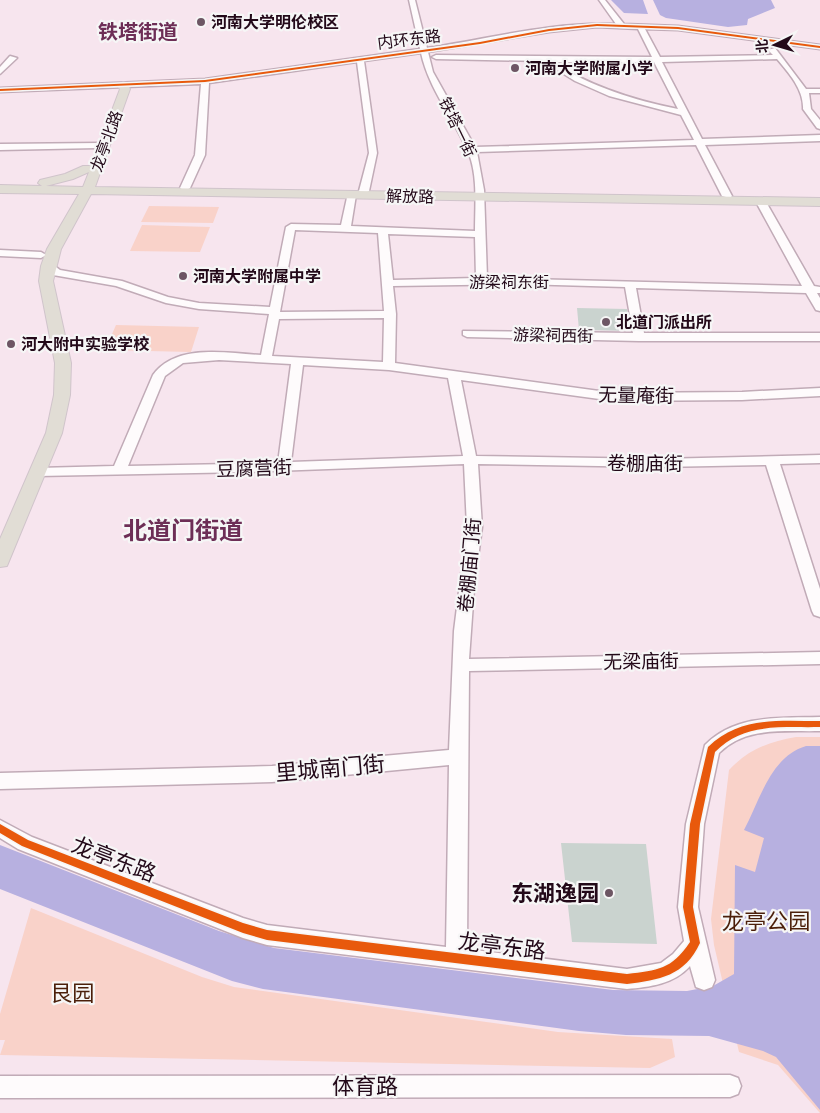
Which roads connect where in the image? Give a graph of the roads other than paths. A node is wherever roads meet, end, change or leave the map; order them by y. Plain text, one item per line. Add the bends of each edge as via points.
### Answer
1 (408, 0) edge
2 (412, 0) edge
3 (602, 0) edge
4 (621, 25) junction
5 (640, 26) junction
6 (764, 41) junction
7 (820, 47) edge
8 (422, 53) junction
9 (779, 57) junction
10 (13, 58) dead end
11 (360, 59) junction
12 (657, 59) junction
13 (546, 60) junction
14 (0, 72) edge
15 (205, 81) junction
16 (124, 85) junction
17 (0, 90) edge
18 (803, 91) junction
19 (820, 91) edge
20 (684, 113) junction
21 (820, 126) edge
22 (820, 138) edge
23 (698, 142) junction
24 (96, 144) junction
25 (0, 147) edge
26 (471, 150) junction
27 (92, 167) junction
28 (6, 188) edge
29 (185, 188) junction
30 (83, 189) junction
31 (138, 189) junction
32 (364, 191) junction
33 (477, 194) junction
34 (351, 195) junction
35 (727, 196) junction
36 (820, 197) edge
37 (761, 202) junction
38 (820, 202) edge
39 (62, 212) junction
40 (346, 228) junction
41 (383, 230) junction
42 (480, 234) junction
43 (0, 253) edge
44 (44, 260) junction
45 (482, 281) junction
46 (388, 283) junction
47 (630, 284) junction
48 (815, 290) edge
49 (820, 308) edge
50 (275, 314) junction
51 (390, 314) junction
52 (467, 333) dead end
53 (820, 336) edge
54 (639, 337) junction
55 (266, 358) junction
56 (298, 360) junction
57 (389, 366) junction
58 (454, 375) junction
59 (820, 392) edge
60 (820, 459) edge
61 (470, 460) junction
62 (772, 462) junction
63 (284, 467) junction
64 (120, 471) junction
65 (38, 472) junction
66 (0, 531) edge
67 (0, 561) edge
68 (820, 611) edge
69 (820, 658) edge
70 (461, 665) junction
71 (820, 724) edge
72 (458, 757) junction
73 (0, 781) edge
74 (0, 828) edge
75 (695, 943) junction
76 (456, 958) junction
77 (704, 980) dead end
78 (730, 1086) dead end
79 (0, 1087) edge

1 - 8 street
2 - 8 street
3 - 4 street
4 - 5 street, 内环东路
4 - 8 street, 内环东路 via 549,30
5 - 6 street, 内环东路 via 678,28
5 - 12 street
6 - 7 street, 内环东路
6 - 9 street
8 - 11 street, 内环东路
8 - 13 street
8 - 26 street, 铁塔一街
8 - 33 street, 铁塔一街 via 425,72 467,150
9 - 12 street
9 - 18 street
10 - 14 street
11 - 15 street, 内环东路
11 - 32 street via 373,153
12 - 13 street
12 - 20 street
13 - 20 street via 574,78 603,90 653,107
15 - 16 street, 内环东路
15 - 29 street via 200,155
16 - 17 street, 内环东路
16 - 24 main road, 龙亭北路 via 118,90
16 - 27 main road, 龙亭北路
18 - 19 street
18 - 21 street via 808,100 807,109
20 - 23 street
22 - 23 street
23 - 26 street
23 - 35 street
24 - 25 street
24 - 27 main road, 龙亭北路
26 - 33 street, 铁塔一街 via 478,174
27 - 28 main road via 56,181
27 - 30 main road, 龙亭北路
27 - 31 main road via 107,181
28 - 30 main road, 解放路
28 - 39 main road via 46,196
29 - 31 main road, 解放路
29 - 32 main road, 解放路
30 - 31 main road, 解放路
30 - 39 main road, 龙亭北路
31 - 34 main road, 解放路
31 - 39 main road
32 - 33 main road, 解放路
33 - 34 main road, 解放路
33 - 35 main road, 解放路
33 - 37 main road, 解放路
33 - 42 street
34 - 40 street
35 - 36 main road, 解放路
37 - 38 main road, 解放路
37 - 48 street
39 - 44 main road, 龙亭北路 via 54,249
40 - 41 street
40 - 50 street via 292,227
41 - 42 street
41 - 46 street
42 - 45 street
43 - 44 street
44 - 50 street via 57,273 118,283 166,300
44 - 65 main road, 龙亭北路 via 63,364 62,395 54,433
44 - 66 main road, 龙亭北路 via 37,282 48,327 51,396 42,433
45 - 46 street, 游梁祠东街
45 - 47 street, 游梁祠东街
46 - 51 street
47 - 48 street, 游梁祠东街
47 - 54 street
48 - 49 street
50 - 51 street
50 - 55 street
51 - 57 street
52 - 54 street, 游梁祠西街
53 - 54 street, 游梁祠西街
55 - 56 street, 无量庵街
55 - 64 street, 无量庵街 via 193,357 166,367 159,375
56 - 57 street, 无量庵街
56 - 63 street
57 - 58 street, 无量庵街
58 - 59 street, 无量庵街 via 614,397
58 - 61 street, 卷棚庙门街
60 - 62 street, 卷棚庙街
61 - 62 street, 卷棚庙街
61 - 63 street, 豆腐营街
61 - 70 street, 卷棚庙门街 via 474,491 474,550 466,588
62 - 68 street
63 - 64 street, 豆腐营街
64 - 65 street, 豆腐营街
65 - 67 main road, 龙亭北路
69 - 70 street, 无梁庙街
70 - 72 street, 卷棚庙门街
71 - 75 street via 760,724 720,740 710,750 695,824 688,907
72 - 73 street, 里城南门街 via 272,774
72 - 76 street
74 - 76 street, 龙亭东路 via 25,843 267,935
75 - 76 street, 龙亭东路 via 673,970 658,976 627,980
75 - 77 street
78 - 79 street, 体育路

